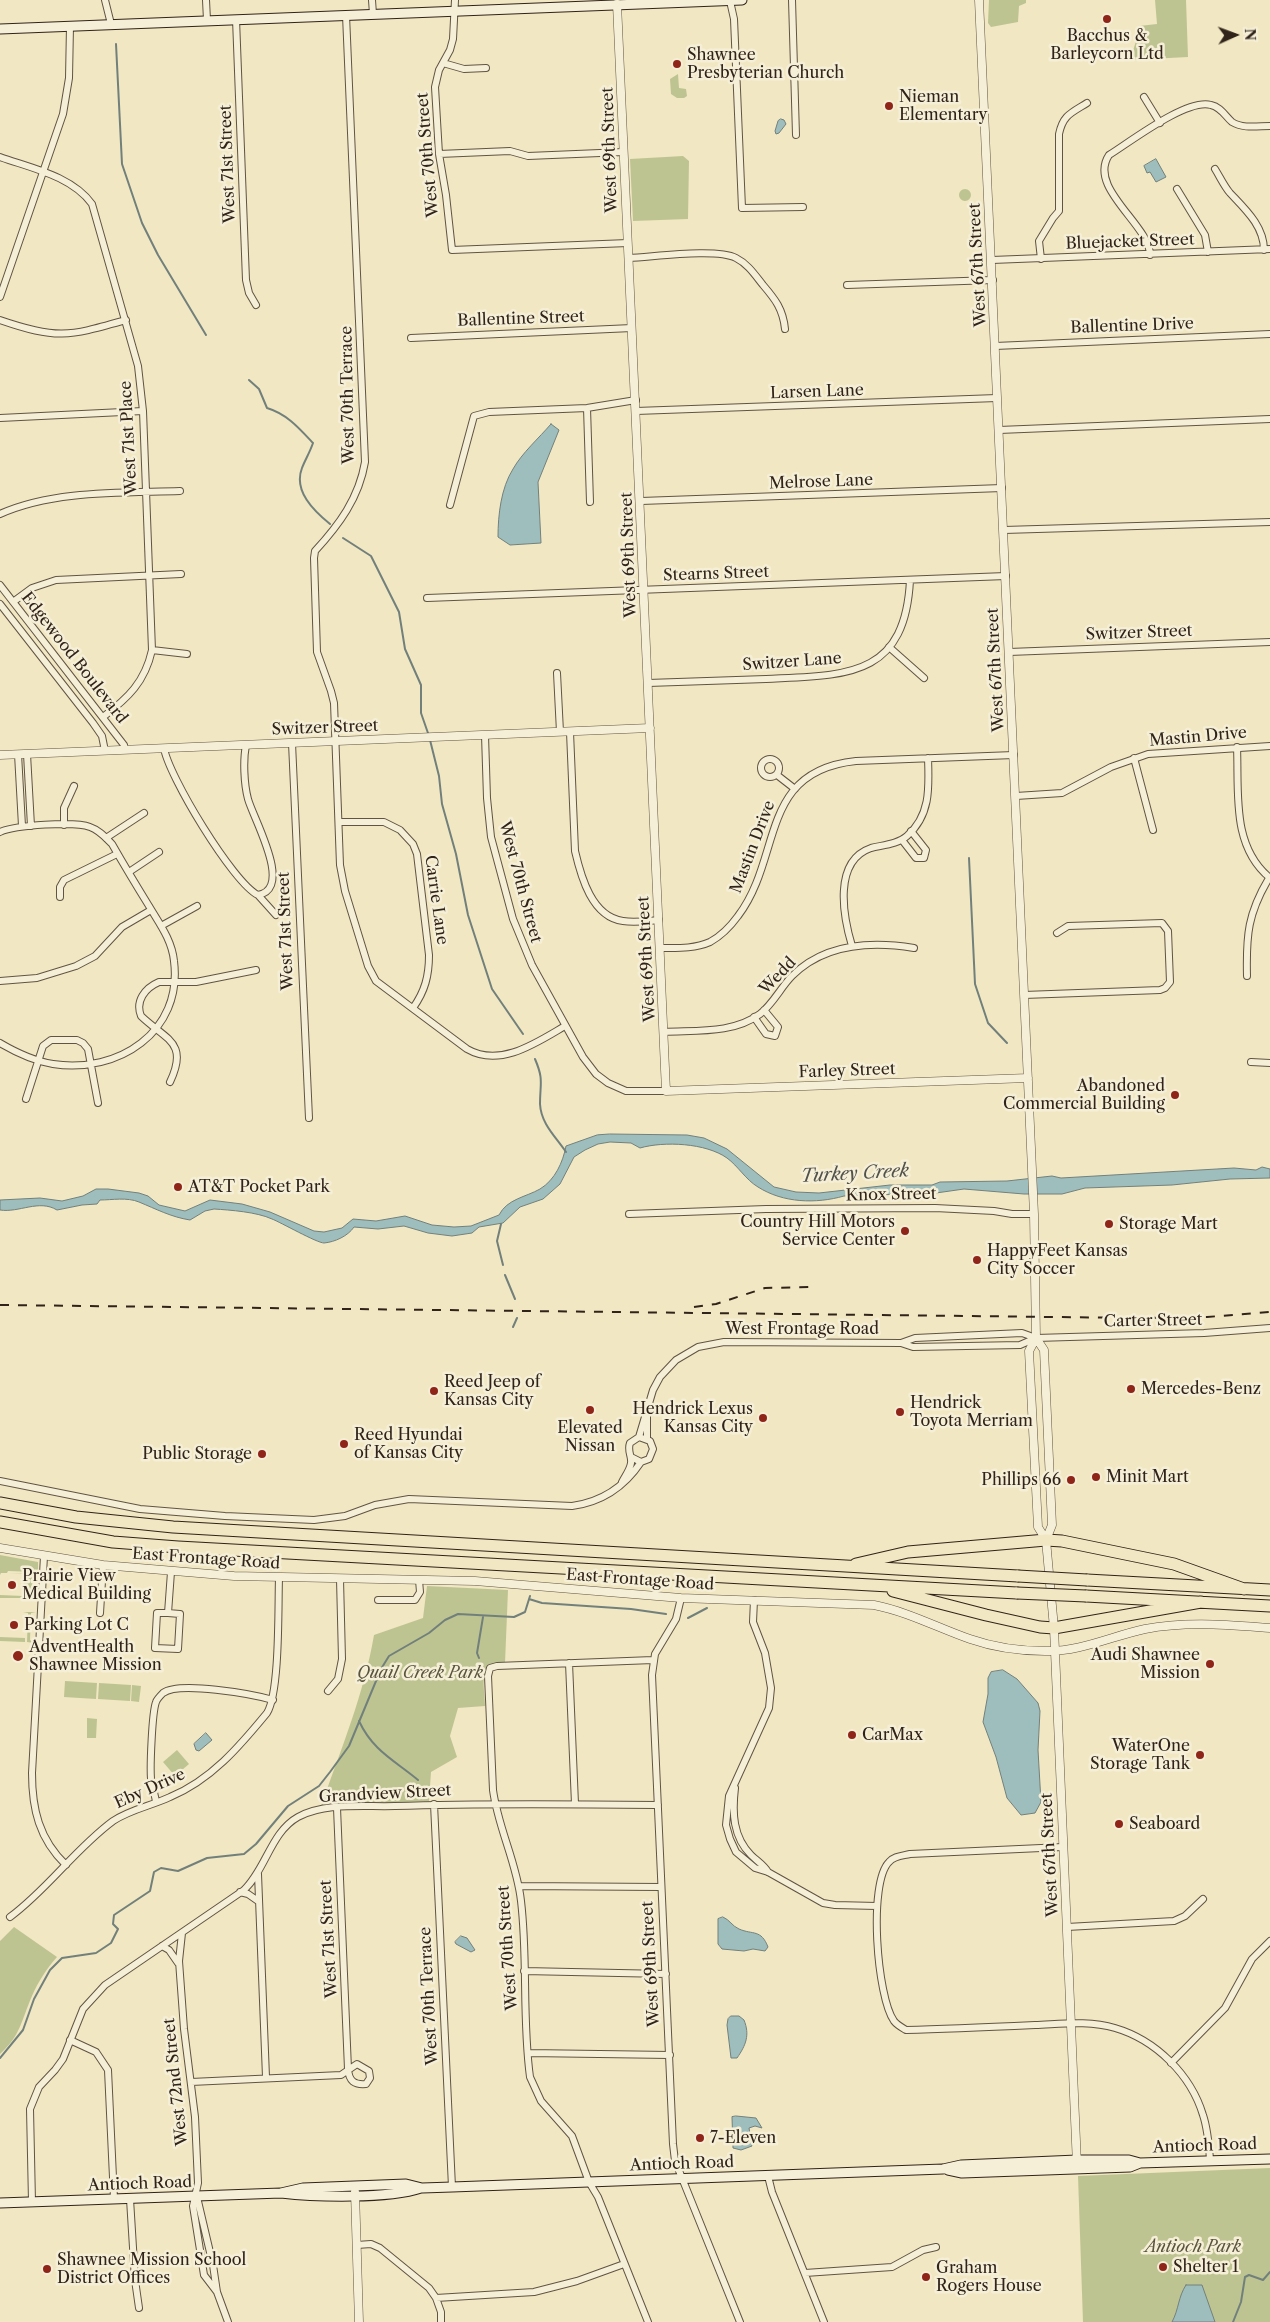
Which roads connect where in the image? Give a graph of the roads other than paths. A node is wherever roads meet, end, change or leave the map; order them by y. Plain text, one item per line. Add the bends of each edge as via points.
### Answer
1 (105, 0) edge
2 (206, 0) edge
3 (372, 0) edge
4 (455, 0) edge
5 (742, 0) edge
6 (792, 0) edge
7 (979, 0) edge
8 (730, 1) edge
9 (628, 2) edge
10 (544, 3) edge
11 (617, 4) junction
12 (456, 10) junction
13 (346, 14) junction
14 (373, 14) junction
15 (236, 19) junction
16 (207, 20) junction
17 (111, 24) junction
18 (70, 26) junction
19 (0, 29) edge
20 (443, 63) junction
21 (486, 68) dead end
22 (1144, 97) dead end
23 (1087, 103) dead end
24 (1160, 123) junction
25 (1270, 126) edge
26 (796, 135) dead end
27 (624, 152) junction
28 (439, 154) junction
29 (0, 156) edge
30 (1215, 169) dead end
31 (44, 173) junction
32 (1177, 189) dead end
33 (803, 206) dead end
34 (628, 243) junction
35 (1267, 250) edge
36 (1208, 252) junction
37 (1150, 255) junction
38 (629, 258) junction
39 (1041, 259) junction
40 (992, 260) junction
41 (993, 280) junction
42 (847, 285) dead end
43 (0, 297) edge
44 (256, 305) dead end
45 (0, 320) edge
46 (126, 320) junction
47 (632, 328) junction
48 (785, 328) dead end
49 (1270, 334) edge
50 (411, 338) dead end
51 (995, 346) junction
52 (998, 398) junction
53 (636, 400) junction
54 (587, 408) junction
55 (636, 411) junction
56 (143, 412) junction
57 (0, 418) edge
58 (1270, 419) edge
59 (999, 430) junction
60 (1002, 488) junction
61 (180, 491) dead end
62 (146, 492) junction
63 (641, 501) junction
64 (590, 502) dead end
65 (450, 505) dead end
66 (0, 514) edge
67 (1270, 522) edge
68 (1004, 530) junction
69 (181, 574) dead end
70 (150, 575) junction
71 (1006, 576) junction
72 (910, 580) junction
73 (0, 585) edge
74 (644, 589) junction
75 (427, 598) dead end
76 (13, 602) junction
77 (0, 604) edge
78 (1270, 642) edge
79 (889, 647) junction
80 (152, 650) junction
81 (1009, 652) junction
82 (187, 654) dead end
83 (558, 673) dead end
84 (924, 678) dead end
85 (648, 683) junction
86 (103, 717) junction
87 (650, 728) junction
88 (560, 732) junction
89 (570, 732) junction
90 (484, 735) junction
91 (336, 742) junction
92 (292, 743) junction
93 (246, 745) junction
94 (1270, 746) edge
95 (1237, 747) junction
96 (164, 748) junction
97 (105, 750) junction
98 (125, 750) junction
99 (18, 754) junction
100 (27, 754) junction
101 (0, 755) edge
102 (1014, 755) junction
103 (928, 758) junction
104 (1134, 758) junction
105 (777, 775) dead end
106 (74, 786) dead end
107 (795, 789) junction
108 (1016, 796) junction
109 (144, 813) dead end
110 (339, 822) junction
111 (64, 825) junction
112 (22, 826) junction
113 (31, 826) junction
114 (1153, 830) dead end
115 (912, 831) junction
116 (0, 832) edge
117 (106, 838) junction
118 (902, 840) junction
119 (159, 852) dead end
120 (117, 854) junction
121 (129, 872) junction
122 (1270, 878) edge
123 (258, 895) junction
124 (60, 897) dead end
125 (197, 906) dead end
126 (151, 910) junction
127 (276, 915) dead end
128 (659, 920) junction
129 (161, 926) junction
130 (1057, 933) dead end
131 (852, 946) junction
132 (661, 948) junction
133 (914, 948) dead end
134 (256, 970) dead end
135 (1247, 976) dead end
136 (0, 981) edge
137 (175, 982) junction
138 (1024, 995) junction
139 (413, 1008) junction
140 (764, 1010) junction
141 (754, 1017) junction
142 (565, 1026) junction
143 (156, 1029) junction
144 (664, 1032) junction
145 (0, 1043) edge
146 (38, 1060) junction
147 (1251, 1062) dead end
148 (91, 1063) junction
149 (1270, 1063) edge
150 (1028, 1078) junction
151 (170, 1082) dead end
152 (666, 1091) junction
153 (26, 1099) dead end
154 (98, 1103) dead end
155 (308, 1118) dead end
156 (629, 1214) dead end
157 (1034, 1214) junction
158 (1270, 1328) edge
159 (968, 1335) junction
160 (1036, 1338) junction
161 (902, 1343) junction
162 (969, 1346) junction
163 (647, 1410) junction
164 (639, 1437) junction
165 (647, 1439) junction
166 (631, 1458) junction
167 (641, 1462) junction
168 (1034, 1465) junction
169 (1049, 1465) junction
170 (0, 1481) edge
171 (622, 1484) junction
172 (0, 1503) edge
173 (0, 1522) edge
174 (1046, 1540) junction
175 (0, 1548) edge
176 (44, 1556) junction
177 (103, 1565) junction
178 (842, 1567) junction
179 (171, 1572) junction
180 (279, 1578) junction
181 (340, 1579) junction
182 (419, 1580) junction
183 (872, 1585) junction
184 (1244, 1588) junction
185 (1270, 1590) edge
186 (681, 1598) junction
187 (378, 1600) dead end
188 (754, 1600) junction
189 (1201, 1602) junction
190 (1270, 1606) edge
191 (100, 1613) dead end
192 (168, 1613) junction
193 (1054, 1628) junction
194 (1270, 1628) edge
195 (1054, 1651) junction
196 (653, 1660) junction
197 (569, 1663) junction
198 (328, 1690) dead end
199 (273, 1700) junction
200 (156, 1802) junction
201 (494, 1803) junction
202 (434, 1804) junction
203 (575, 1804) junction
204 (658, 1805) junction
205 (337, 1808) junction
206 (1063, 1846) junction
207 (66, 1865) junction
208 (258, 1872) junction
209 (519, 1886) junction
210 (661, 1887) junction
211 (240, 1892) junction
212 (1202, 1900) dead end
213 (258, 1901) junction
214 (877, 1906) junction
215 (10, 1917) dead end
216 (1067, 1927) junction
217 (182, 1933) junction
218 (1270, 1941) edge
219 (162, 1946) junction
220 (179, 1966) junction
221 (524, 1970) junction
222 (666, 1974) junction
223 (1071, 2024) junction
224 (70, 2040) junction
225 (528, 2053) junction
226 (670, 2055) junction
227 (1172, 2063) junction
228 (266, 2077) junction
229 (191, 2082) junction
230 (1270, 2159) edge
231 (1210, 2160) junction
232 (1077, 2164) junction
233 (768, 2176) junction
234 (682, 2178) junction
235 (589, 2182) junction
236 (452, 2187) junction
237 (355, 2190) junction
238 (197, 2197) junction
239 (114, 2199) junction
240 (130, 2199) junction
241 (32, 2202) junction
242 (0, 2203) edge
243 (357, 2245) junction
244 (936, 2246) dead end
245 (624, 2264) junction
246 (805, 2273) junction
247 (217, 2292) junction
248 (436, 2298) junction
249 (139, 2308) dead end
250 (228, 2322) edge
251 (359, 2322) edge
252 (441, 2322) edge
253 (648, 2322) edge
254 (740, 2322) edge
255 (824, 2322) edge

1 - 17 street
2 - 16 street
3 - 14 street
4 - 12 street, West 70th Street
5 - 8 main road
6 - 26 street
7 - 40 street, West 67th Street
8 - 9 main road
8 - 33 street via 734,20 742,208
9 - 11 main road
10 - 11 main road
10 - 12 main road
11 - 27 street, West 69th Street
12 - 14 main road
12 - 20 street, West 70th Street via 453,39
13 - 14 main road
13 - 15 main road
13 - 91 street, West 70th Terrace via 366,454 360,484 345,514 315,551 314,558 316,652 331,691
15 - 16 main road
15 - 44 street, West 71st Street via 246,280
16 - 17 main road
17 - 18 main road
18 - 19 main road
18 - 31 street via 66,99
20 - 21 street via 464,69
20 - 28 street, West 70th Street via 436,87
22 - 24 street
23 - 39 street via 1061,123 1060,211 1039,241
24 - 25 street via 1200,104 1211,105 1242,126
24 - 37 street via 1107,157 1109,186 1149,243
27 - 28 street via 528,156 510,151
27 - 34 street, West 69th Street
28 - 34 street, West 70th Street via 452,250
29 - 31 street, West 71st Place
30 - 35 street via 1258,227
31 - 43 street
31 - 46 street, West 71st Place via 78,188 92,204
32 - 36 street via 1205,235
34 - 38 street, West 69th Street
35 - 36 street, Bluejacket Street
36 - 37 street, Bluejacket Street
37 - 39 street, Bluejacket Street
38 - 47 street, West 69th Street
38 - 48 street via 713,254 736,258 746,265 778,303 784,315
39 - 40 street, Bluejacket Street
40 - 41 street, West 67th Street
41 - 42 street
41 - 51 street, West 67th Street
45 - 46 street via 34,332 65,335
46 - 56 street, West 71st Place via 138,366
47 - 50 street, Ballentine Street
47 - 53 street, West 69th Street
49 - 51 street, Ballentine Drive
51 - 52 street, West 67th Street
52 - 55 street, Larsen Lane
52 - 59 street, West 67th Street
53 - 54 street
53 - 55 street, West 69th Street
54 - 64 street
54 - 65 street via 489,412 474,416
55 - 63 street, West 69th Street
56 - 57 street
56 - 62 street, West 71st Place
58 - 59 street
59 - 60 street, West 67th Street
60 - 63 street, Melrose Lane
60 - 68 street, West 67th Street
61 - 62 street
62 - 66 street via 49,498 16,506
62 - 70 street, West 71st Place
63 - 74 street, West 69th Street
67 - 68 street
68 - 71 street, West 67th Street
69 - 70 street
70 - 76 street via 56,580 32,588
70 - 80 street, West 71st Place
71 - 72 street, Stearns Street
71 - 81 street, West 67th Street
72 - 74 street, Stearns Street
72 - 79 street, Switzer Lane via 906,617
73 - 76 street, Edgewood Boulevard
74 - 75 street, Stearns Street
74 - 85 street, West 69th Street
76 - 86 street, Edgewood Boulevard
77 - 97 street, Edgewood Boulevard via 94,723 102,736
78 - 81 street, Switzer Street
79 - 84 street
79 - 85 street, Switzer Lane via 868,664 835,675
80 - 82 street
80 - 86 street, West 71st Place via 136,688
81 - 102 street, West 67th Street
83 - 88 street
85 - 87 street, West 69th Street
86 - 98 street, Edgewood Boulevard
87 - 89 street, Switzer Street
87 - 128 street, West 69th Street
88 - 89 street, Switzer Street
88 - 90 street, Switzer Street
89 - 128 street via 575,851 593,899 601,910 618,920
90 - 91 street, Switzer Street
90 - 142 street, West 70th Street via 489,820 511,910 525,952
91 - 92 street, Switzer Street
91 - 110 street, West 70th Terrace
92 - 93 street, Switzer Street
92 - 155 street, West 71st Street
93 - 96 street, Switzer Street
93 - 123 street via 248,798 274,874 268,889
94 - 95 street, Mastin Drive
95 - 104 street, Mastin Drive via 1163,752
95 - 122 street via 1242,833 1252,859
96 - 98 street, Switzer Street
96 - 123 street via 170,766 212,844
97 - 98 street, Switzer Street
97 - 100 street, Switzer Street
99 - 100 street, Switzer Street
99 - 101 street, Switzer Street
99 - 112 street
100 - 113 street
102 - 103 street, Mastin Drive
102 - 108 street, West 67th Street
103 - 107 street, Mastin Drive via 831,765 816,771
103 - 115 street via 927,803
104 - 108 street, Mastin Drive via 1062,793
104 - 114 street
105 - 107 street, Mastin Drive
106 - 111 street via 64,808
107 - 132 street, Mastin Drive via 776,820 757,882 732,924 711,941 697,946
108 - 138 street, West 67th Street
109 - 117 street
110 - 139 street, West 70th Terrace via 342,876 368,966 376,981
110 - 139 street, Carrie Lane via 369,820 390,824 405,834 415,849 429,969 424,989
111 - 113 street
111 - 117 street via 86,826
112 - 113 street
112 - 116 street
115 - 118 street
115 - 118 street via 926,850 924,858 916,858
117 - 120 street
118 - 131 street via 862,852 848,867 845,893
119 - 121 street
120 - 121 street
120 - 124 street via 64,880
121 - 126 street
122 - 135 street via 1250,919 1246,946
123 - 127 street
125 - 129 street
126 - 129 street
126 - 136 street via 118,931 91,959 37,978
128 - 132 street, West 69th Street
129 - 137 street via 172,948
130 - 138 street via 1068,926 1162,923 1168,931 1170,982 1165,988
131 - 133 street, Wedd via 886,944
131 - 140 street, Wedd via 820,956 806,965 793,975
132 - 144 street, West 69th Street
134 - 137 street via 196,982
137 - 143 street via 170,1005
137 - 143 street via 153,984 139,1003 141,1016
138 - 150 street, West 67th Street
139 - 142 street, West 70th Terrace via 467,1049 487,1057 509,1054
140 - 141 street, Wedd
140 - 141 street via 778,1027 775,1036 766,1034
141 - 144 street, Wedd via 727,1028
142 - 152 street, West 70th Street via 587,1064 602,1079 626,1091
143 - 148 street via 126,1053
143 - 151 street via 177,1050 179,1061
144 - 152 street, West 69th Street
145 - 146 street
146 - 148 street via 71,1065
146 - 148 street via 44,1046 51,1040 77,1040 88,1049
146 - 153 street
147 - 149 street
148 - 154 street
150 - 152 street, Farley Street
150 - 157 street, West 67th Street
156 - 157 street, Knox Street via 935,1208
157 - 160 street, West 67th Street
158 - 160 street, Carter Street
159 - 160 street, West Frontage Road via 1022,1333
159 - 161 street, West Frontage Road via 915,1338
159 - 162 street
160 - 162 street, West Frontage Road via 1024,1345
160 - 168 street, West 67th Street via 1029,1351
160 - 169 street, West 67th Street via 1044,1350
161 - 162 street, West Frontage Road via 913,1347
161 - 163 street, West Frontage Road via 710,1343 688,1352 664,1372 652,1390
163 - 164 street, West Frontage Road
163 - 165 street, West Frontage Road
164 - 165 street
164 - 166 street via 630,1443
165 - 167 street via 653,1452 649,1459
166 - 167 street
166 - 171 street via 631,1466
167 - 171 street
168 - 169 street
168 - 174 street, West 67th Street via 1038,1527
169 - 174 street, West 67th Street via 1052,1525
170 - 171 street via 140,1509 314,1520 345,1516 408,1498 572,1506 604,1497
172 - 178 highway via 76,1517 173,1527
173 - 183 highway via 113,1542 178,1547
174 - 178 highway via 908,1552
174 - 184 highway via 1174,1564
174 - 193 street, West 67th Street
175 - 176 street, East Frontage Road
176 - 177 street, East Frontage Road
176 - 207 street via 32,1803 49,1845
177 - 179 street, East Frontage Road
177 - 191 street
178 - 184 highway, bridge
179 - 180 street, East Frontage Road
179 - 192 street
180 - 181 street, East Frontage Road
180 - 199 street, Eby Drive
181 - 182 street, East Frontage Road
181 - 198 street via 342,1659 338,1679
182 - 186 street, East Frontage Road via 490,1581
182 - 187 street via 420,1592 415,1600
183 - 189 highway, bridge
183 - 193 highway via 1040,1628
184 - 185 highway
186 - 188 street, East Frontage Road
186 - 196 street, West 69th Street via 676,1619
188 - 195 street, East Frontage Road via 874,1605 902,1611 972,1640
188 - 214 street via 753,1622 765,1653 771,1688 769,1708 729,1796 726,1825 730,1839 745,1861 823,1903
189 - 190 highway
189 - 193 highway
192 - 192 street via 157,1613 155,1648 178,1649 180,1614
193 - 195 street, West 67th Street
194 - 195 street, East Frontage Road via 1179,1624
195 - 206 street, West 67th Street
196 - 197 street
196 - 204 street, West 69th Street
197 - 201 street, West 70th Street via 490,1668
197 - 203 street
199 - 200 street, Eby Drive via 267,1713 222,1764 187,1789
199 - 200 street via 232,1691 180,1689 162,1694 156,1701 154,1722 151,1779
200 - 207 street, Eby Drive via 114,1820
201 - 202 street, Grandview Street
201 - 203 street, Grandview Street
201 - 209 street, West 70th Street
202 - 205 street, Grandview Street
202 - 236 street, West 70th Terrace
203 - 204 street, Grandview Street
204 - 210 street, West 69th Street
205 - 208 street, Grandview Street via 309,1812 290,1823
205 - 228 street, West 71st Street via 348,2069 341,2075
206 - 214 street via 895,1857 883,1871
206 - 216 street, West 67th Street
207 - 215 street, Eby Drive
208 - 211 street, Grandview Street
208 - 213 street
209 - 210 street
209 - 221 street, West 70th Street
210 - 222 street, West 69th Street
211 - 213 street
211 - 217 street, Grandview Street
212 - 216 street via 1174,1922
213 - 228 street
214 - 223 street via 880,1974 891,2016 900,2027 920,2030
216 - 223 street, West 67th Street
217 - 219 street, Grandview Street
217 - 220 street, West 72nd Street
218 - 227 street via 1252,1959 1225,2008
219 - 220 street via 169,1950
219 - 224 street, Grandview Street via 105,1985 91,1999 78,2018
220 - 229 street, West 72nd Street
221 - 222 street
221 - 225 street, West 70th Street
222 - 226 street, West 69th Street
223 - 227 street via 1100,2024 1125,2031 1150,2044
223 - 232 street, West 67th Street
224 - 239 street via 96,2052 108,2070
224 - 241 street, Grandview Street via 55,2070 39,2087 30,2109
225 - 226 street
225 - 235 street, West 70th Street via 534,2090 572,2136
226 - 234 street, West 69th Street via 673,2144
227 - 231 street via 1189,2085 1200,2107 1207,2130
228 - 229 street
229 - 238 street, West 72nd Street via 196,2128
230 - 231 main road, Antioch Road
231 - 232 main road, Antioch Road
232 - 233 main road, Antioch Road via 961,2165 943,2169
233 - 234 main road, Antioch Road
233 - 246 street
234 - 235 main road, Antioch Road
234 - 254 street, West 69th Street
235 - 236 main road, Antioch Road
235 - 245 street, West 70th Street
236 - 237 main road, Antioch Road via 422,2188 407,2184
237 - 238 main road, Antioch Road via 303,2188 281,2194
237 - 243 street
238 - 240 main road, Antioch Road
238 - 247 street, West 72nd Street
238 - 247 street, West 72nd Street via 193,2206 204,2274
239 - 240 main road, Antioch Road
239 - 241 main road, Antioch Road
240 - 249 street
241 - 242 main road, Antioch Road
243 - 248 street via 371,2244 380,2248 429,2288
243 - 251 street
244 - 246 street via 899,2265 885,2268
245 - 248 street via 543,2290
245 - 253 street, West 70th Street
246 - 255 street
247 - 250 street, West 72nd Street
248 - 252 street

